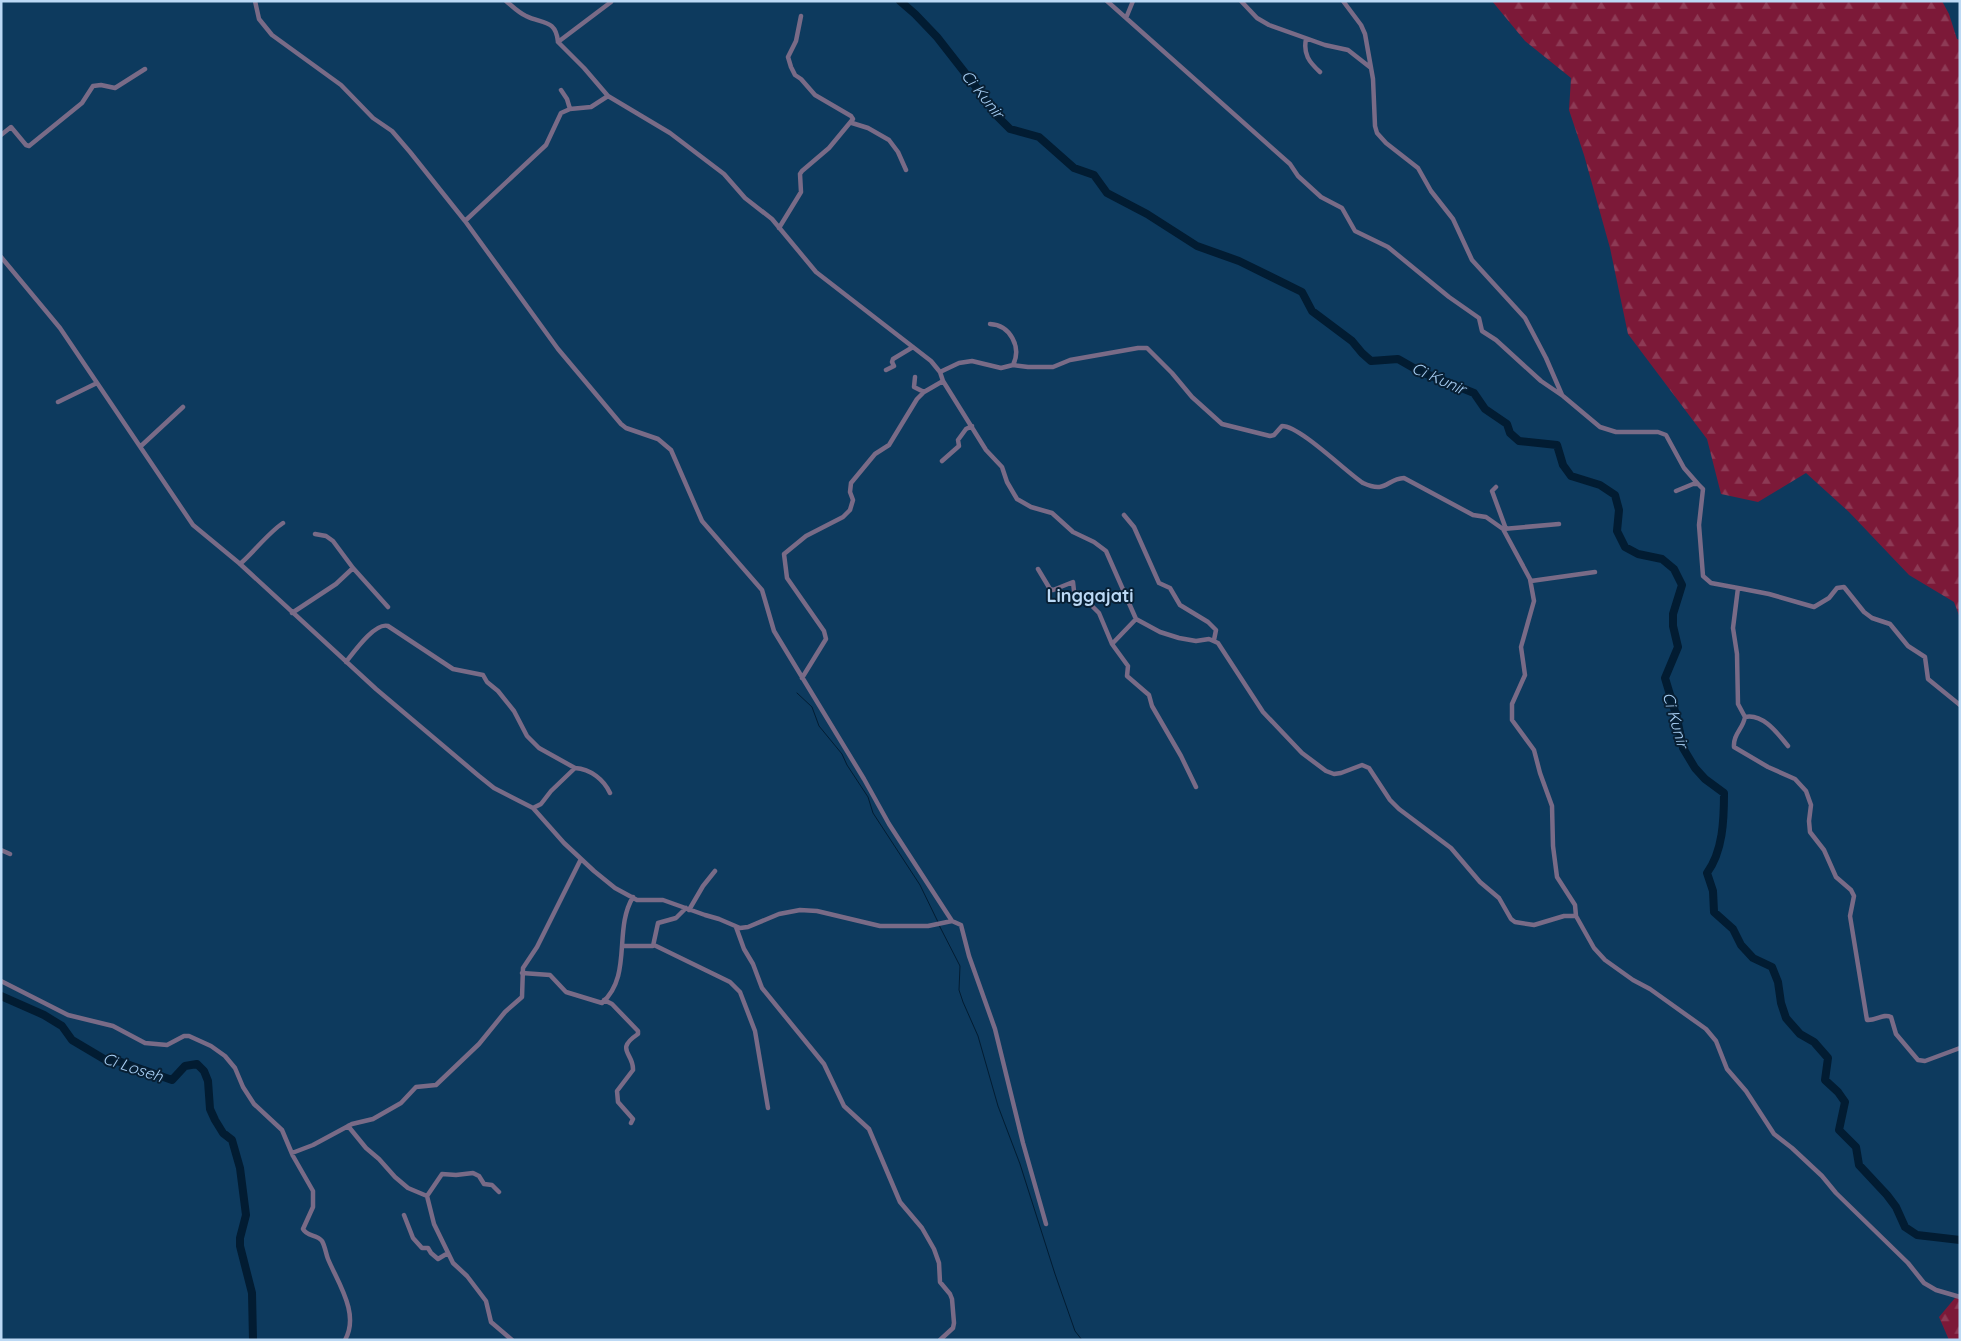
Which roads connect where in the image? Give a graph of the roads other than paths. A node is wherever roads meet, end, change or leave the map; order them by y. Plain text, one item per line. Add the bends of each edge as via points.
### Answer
1 (255, 1) edge
2 (506, 1) edge
3 (1107, 1) edge
4 (1133, 1) edge
5 (1241, 1) edge
6 (1343, 1) edge
7 (611, 2) edge
8 (801, 16) dead end
9 (1126, 18) junction
10 (1306, 39) junction
11 (558, 42) junction
12 (1358, 57) junction
13 (1369, 57) junction
14 (145, 69) dead end
15 (1372, 69) junction
16 (1320, 72) dead end
17 (561, 90) dead end
18 (608, 96) junction
19 (570, 109) junction
20 (852, 123) junction
21 (1, 135) edge
22 (906, 170) dead end
23 (465, 221) junction
24 (779, 228) junction
25 (1, 257) edge
26 (990, 324) dead end
27 (913, 347) junction
28 (1014, 365) junction
29 (886, 370) dead end
30 (940, 372) junction
31 (916, 377) dead end
32 (943, 381) junction
33 (97, 383) junction
34 (924, 392) junction
35 (1563, 396) junction
36 (58, 402) dead end
37 (183, 407) dead end
38 (972, 426) junction
39 (141, 446) junction
40 (942, 462) dead end
41 (1698, 484) junction
42 (1496, 487) dead end
43 (1676, 491) dead end
44 (1124, 515) dead end
45 (283, 523) dead end
46 (1559, 524) dead end
47 (1504, 529) junction
48 (315, 534) dead end
49 (240, 564) junction
50 (353, 568) junction
51 (1038, 570) dead end
52 (1595, 572) dead end
53 (1530, 581) junction
54 (1738, 588) junction
55 (388, 607) dead end
56 (292, 613) junction
57 (1136, 619) junction
58 (1214, 640) junction
59 (1112, 644) junction
60 (346, 662) junction
61 (802, 678) junction
62 (1960, 704) edge
63 (1745, 717) junction
64 (1788, 746) dead end
65 (575, 768) junction
66 (1196, 787) dead end
67 (610, 793) dead end
68 (533, 808) junction
69 (1, 850) edge
70 (10, 854) dead end
71 (581, 859) junction
72 (715, 871) dead end
73 (633, 897) junction
74 (687, 909) junction
75 (1576, 916) junction
76 (952, 921) junction
77 (736, 927) junction
78 (654, 945) junction
79 (623, 946) junction
80 (522, 973) junction
81 (1, 981) edge
82 (604, 1000) junction
83 (1960, 1048) edge
84 (768, 1108) dead end
85 (632, 1123) dead end
86 (348, 1126) junction
87 (292, 1153) junction
88 (499, 1192) dead end
89 (427, 1196) junction
90 (404, 1215) dead end
91 (1046, 1224) dead end
92 (448, 1253) junction
93 (1960, 1297) edge
94 (345, 1340) edge
95 (512, 1340) edge
96 (940, 1340) edge

1 - 23 street via 259,18 267,30 341,85 373,118 392,131
2 - 11 street via 526,16 550,25 558,34
3 - 9 street
4 - 9 street
5 - 10 street via 1257,18
6 - 13 street via 1365,34
7 - 11 street
8 - 20 street via 796,41 788,57 791,67 815,95 851,116
9 - 35 street via 1290,164 1309,186 1342,208 1355,231 1388,246 1479,318 1482,331
10 - 12 street via 1348,50
10 - 16 street via 1306,55
11 - 18 street
12 - 13 street
12 - 15 street
13 - 15 street
14 - 21 street via 116,88 94,86 82,103 29,146 11,127
15 - 35 street via 1377,133 1418,168 1428,187 1453,219 1472,260 1525,318
17 - 19 street
18 - 19 street via 591,107
18 - 24 street via 670,133 724,174
19 - 23 street via 561,112 546,145
20 - 22 street via 890,140
20 - 24 street via 802,171 801,192
23 - 61 street via 558,349 620,424 658,439 672,450 702,520 762,590 773,628
24 - 27 street via 816,272
25 - 33 street via 55,322
26 - 28 street via 1005,328 1013,339 1018,355
27 - 29 street via 893,359 894,366
27 - 30 street via 932,361
28 - 30 street via 1000,368 979,361 966,361
28 - 47 street via 1053,367 1070,360 1147,348 1222,424 1270,436 1282,426 1288,427 1313,442 1363,483 1381,488 1404,478 1472,515 1486,517
30 - 32 street
31 - 34 street via 914,386
32 - 34 street
32 - 38 street
33 - 36 street
33 - 39 street
34 - 61 street via 889,445 875,454 851,483 853,500 850,510 806,536 784,554 787,578 824,631 826,639
35 - 41 street via 1608,431 1663,433
37 - 39 street
38 - 40 street via 962,433 959,446
38 - 57 street via 986,450 1002,467 1017,499 1052,513 1073,532 1106,552
39 - 49 street via 193,525
41 - 43 street
41 - 54 street via 1703,489 1699,525 1703,576 1711,583
42 - 47 street via 1492,491 1493,497
44 - 58 street via 1134,527 1159,583 1170,588 1180,605 1213,626 1216,630
45 - 49 street
46 - 47 street
47 - 53 street
48 - 50 street via 330,538
49 - 56 street
50 - 55 street
50 - 56 street via 336,584
51 - 59 street via 1050,589 1073,582 1074,591 1103,618
52 - 53 street
53 - 75 street via 1534,601 1521,647 1526,675 1512,704 1512,720 1534,750 1552,806 1556,874 1575,906
54 - 62 street via 1814,607 1829,598 1837,588 1844,587 1864,612 1890,624 1902,641 1925,656 1928,679
54 - 63 street via 1733,628 1738,704
56 - 60 street
57 - 58 street via 1179,638
57 - 59 street
58 - 75 street via 1263,712 1302,753 1334,774 1362,765 1369,768 1390,800 1452,848 1480,882 1500,898 1515,922 1534,925 1564,916
59 - 66 street via 1128,666 1127,676 1151,698
60 - 65 street via 377,627 384,624 453,669 483,675 514,711 527,736 539,748
60 - 68 street via 494,788
61 - 76 street via 889,824
63 - 64 street via 1766,723
63 - 83 street via 1735,736 1734,747 1795,779 1806,791 1811,804 1810,832 1824,850 1836,877 1854,896 1850,916 1868,1020 1887,1015 1891,1017 1896,1034 1918,1060 1925,1061
65 - 67 street via 600,778
65 - 68 street via 541,804
68 - 71 street
69 - 70 street
71 - 73 street via 608,884
71 - 80 street
72 - 74 street
73 - 74 street via 663,900
73 - 79 street via 625,912
74 - 77 street via 719,918
74 - 78 street via 678,917 658,923
75 - 93 street via 1594,948 1605,960 1706,1029 1716,1041 1727,1069 1746,1091 1774,1134 1816,1170 1924,1283
76 - 77 street via 917,927 869,925 800,910 779,914 748,927
76 - 91 street via 963,928 969,956 995,1029
77 - 96 street via 762,988 824,1064 844,1106 869,1129 900,1202 922,1228 934,1249 939,1263 938,1279 952,1299 954,1323
78 - 79 street
78 - 84 street via 730,982 740,992 755,1032
79 - 82 street via 614,988
80 - 82 street via 550,975 566,992 597,1002
80 - 86 street via 522,997 443,1080 430,1086 416,1087 381,1115
81 - 87 street via 68,1015 113,1026 145,1043 167,1045 189,1036 211,1046 235,1068 254,1104 280,1128
82 - 85 street via 638,1031 625,1050 633,1070 617,1091 618,1102 633,1119
86 - 87 street
86 - 89 street via 395,1177 408,1188
87 - 94 street via 314,1198 304,1231 322,1241 343,1291 350,1318
88 - 89 street via 473,1173 444,1174 440,1175
89 - 92 street via 434,1224
90 - 92 street via 413,1238 422,1248 428,1248 438,1259
92 - 95 street via 452,1263 468,1276 486,1301 491,1322

